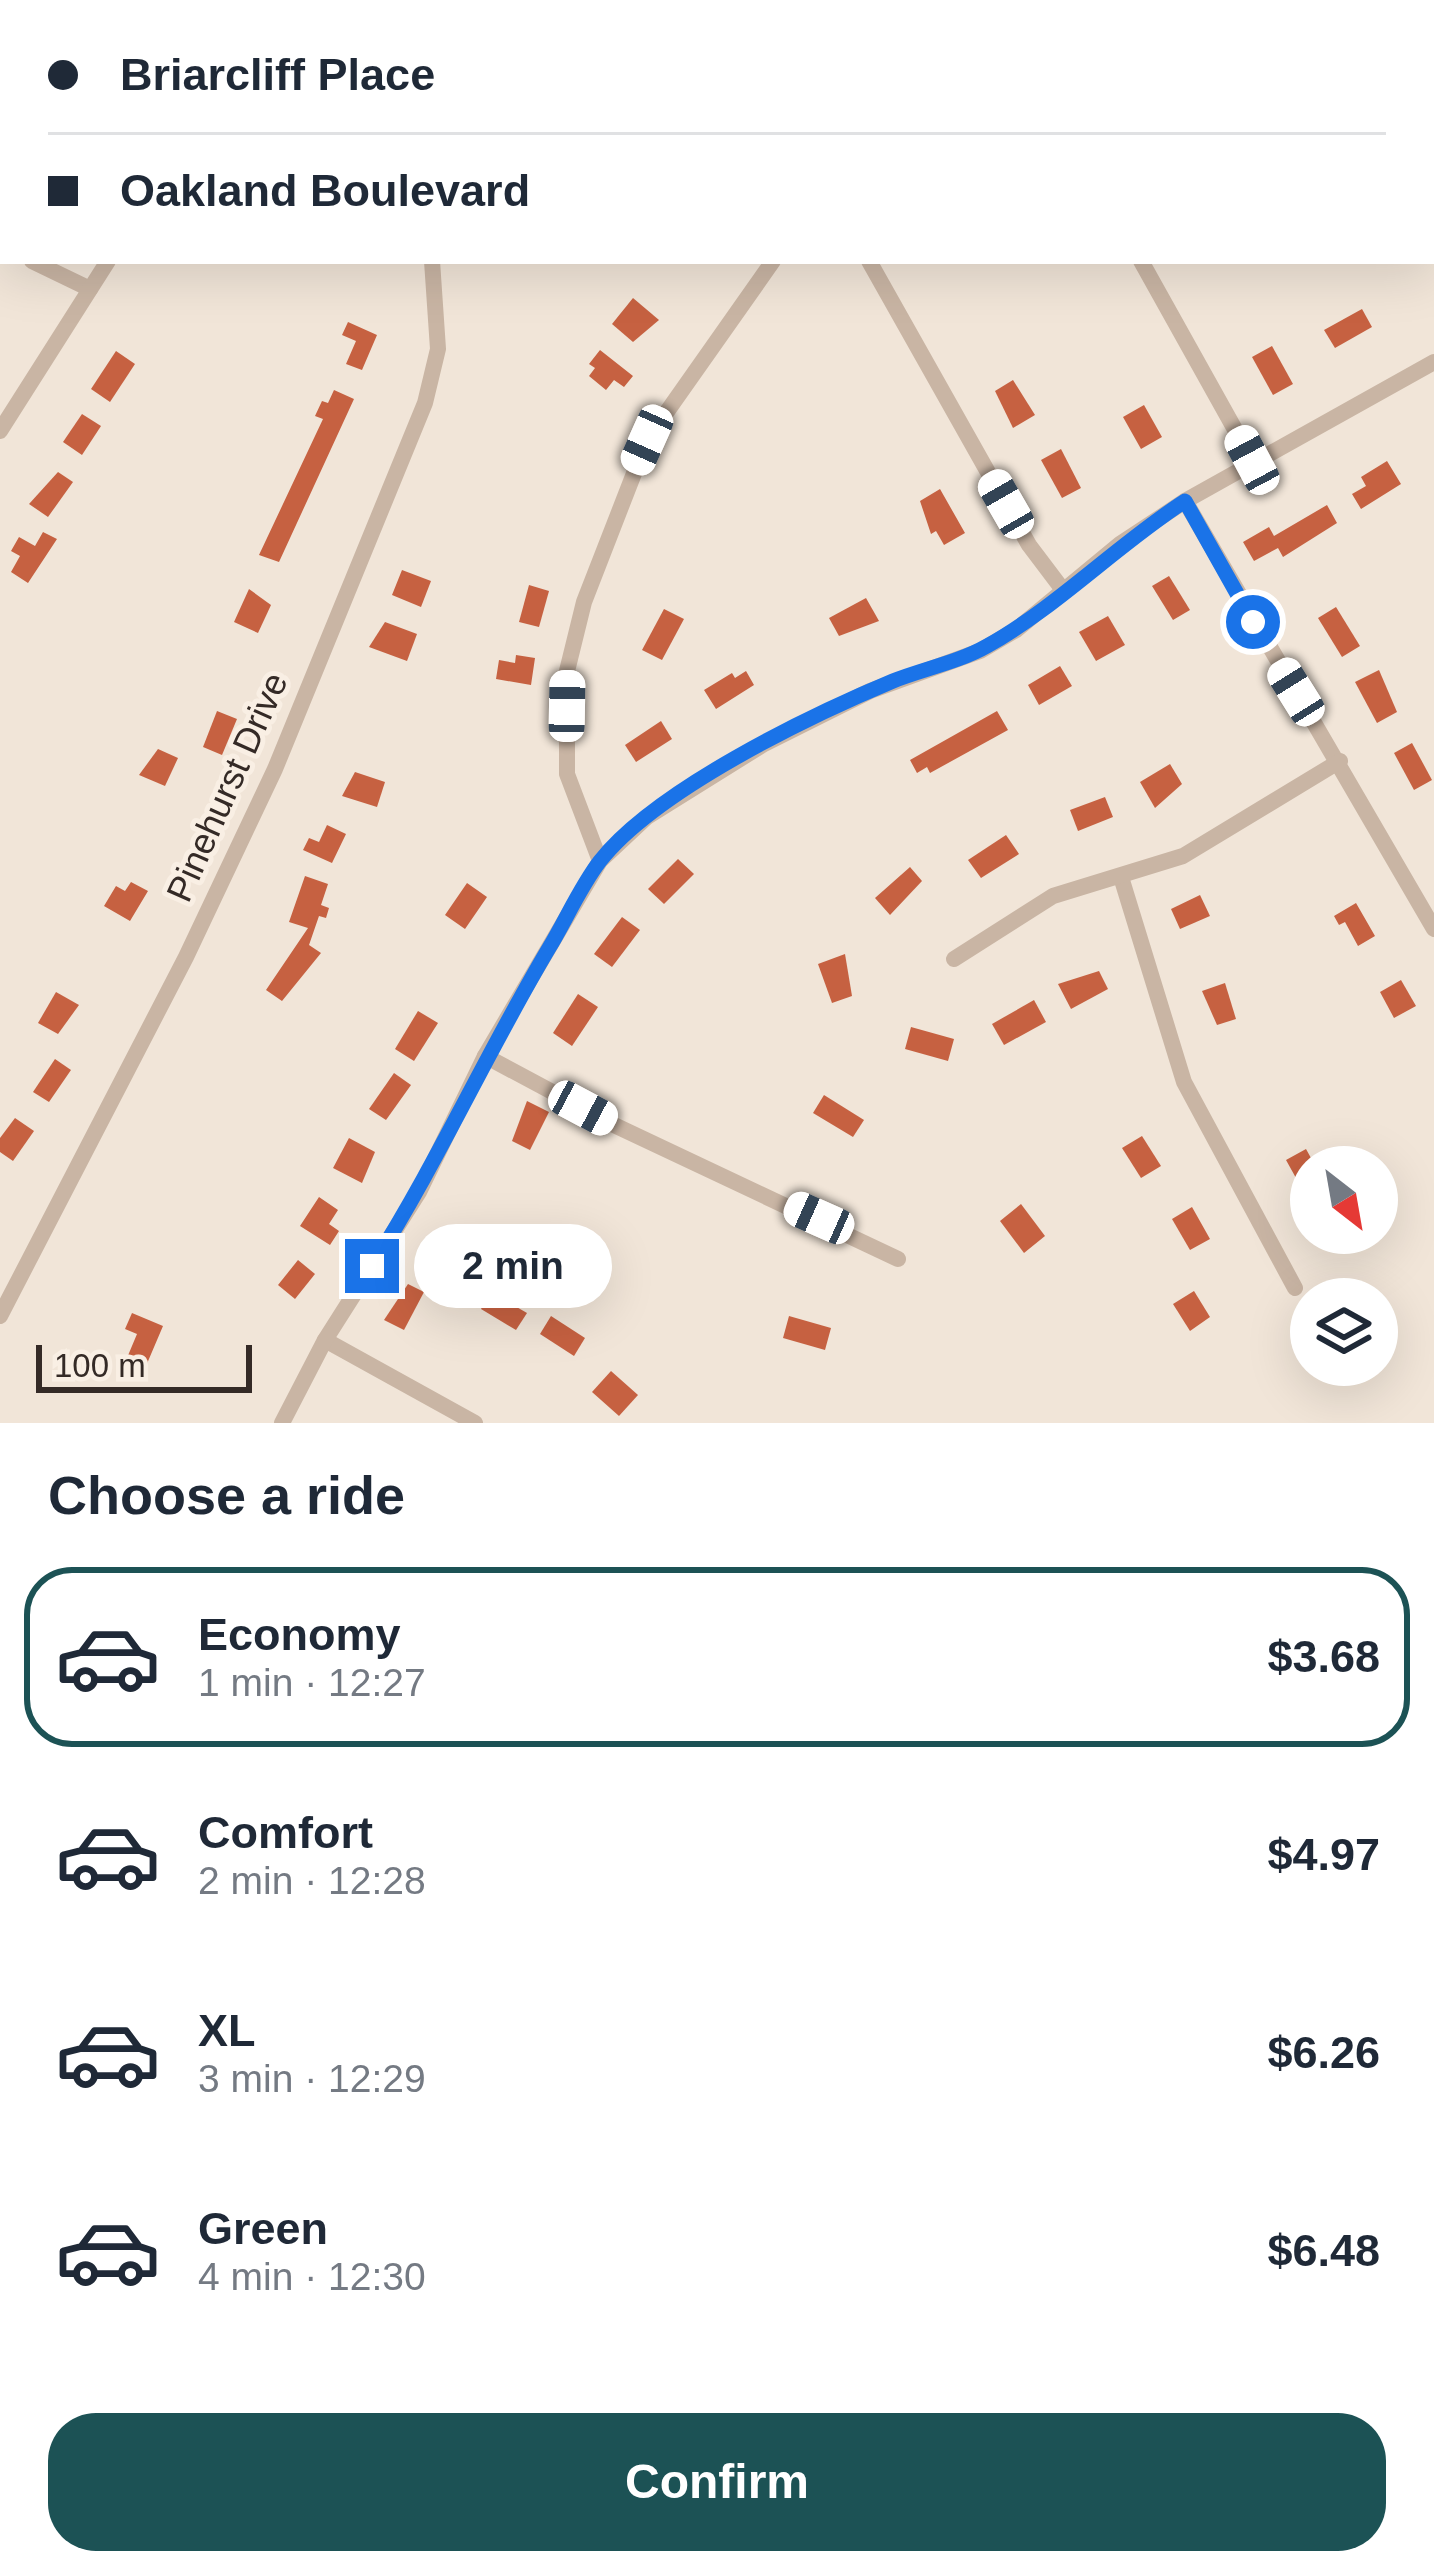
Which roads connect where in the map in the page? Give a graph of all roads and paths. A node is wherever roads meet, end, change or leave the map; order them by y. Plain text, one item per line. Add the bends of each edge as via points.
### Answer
1 (38, 264) edge
2 (106, 264) edge
3 (432, 264) edge
4 (771, 264) edge
5 (871, 264) edge
6 (1143, 264) edge
7 (90, 289) junction
8 (1434, 362) edge
9 (0, 431) edge
10 (1252, 460) junction
11 (1185, 501) junction
12 (1064, 590) junction
13 (1340, 761) junction
14 (600, 861) junction
15 (1120, 877) junction
16 (1434, 929) edge
17 (954, 959) dead end
18 (485, 1056) junction
19 (898, 1259) dead end
20 (1290, 1281) edge
21 (0, 1316) edge
22 (325, 1340) junction
23 (282, 1423) edge
24 (475, 1423) edge

1 - 7 street
2 - 7 street
3 - 21 street, Pinehurst Drive via 438,349 425,403 275,769
4 - 14 street via 647,440 584,602 567,671 566,774
5 - 12 street via 1029,544
6 - 10 street
7 - 9 street
8 - 10 street
10 - 11 street
11 - 12 street
11 - 13 street
12 - 14 street via 980,651 870,691 764,744 647,817
13 - 15 street via 1184,856
13 - 16 street
14 - 18 street
15 - 17 street via 1053,896
15 - 20 street via 1184,1082
18 - 19 street
18 - 22 street via 419,1192
22 - 23 street
22 - 24 street

